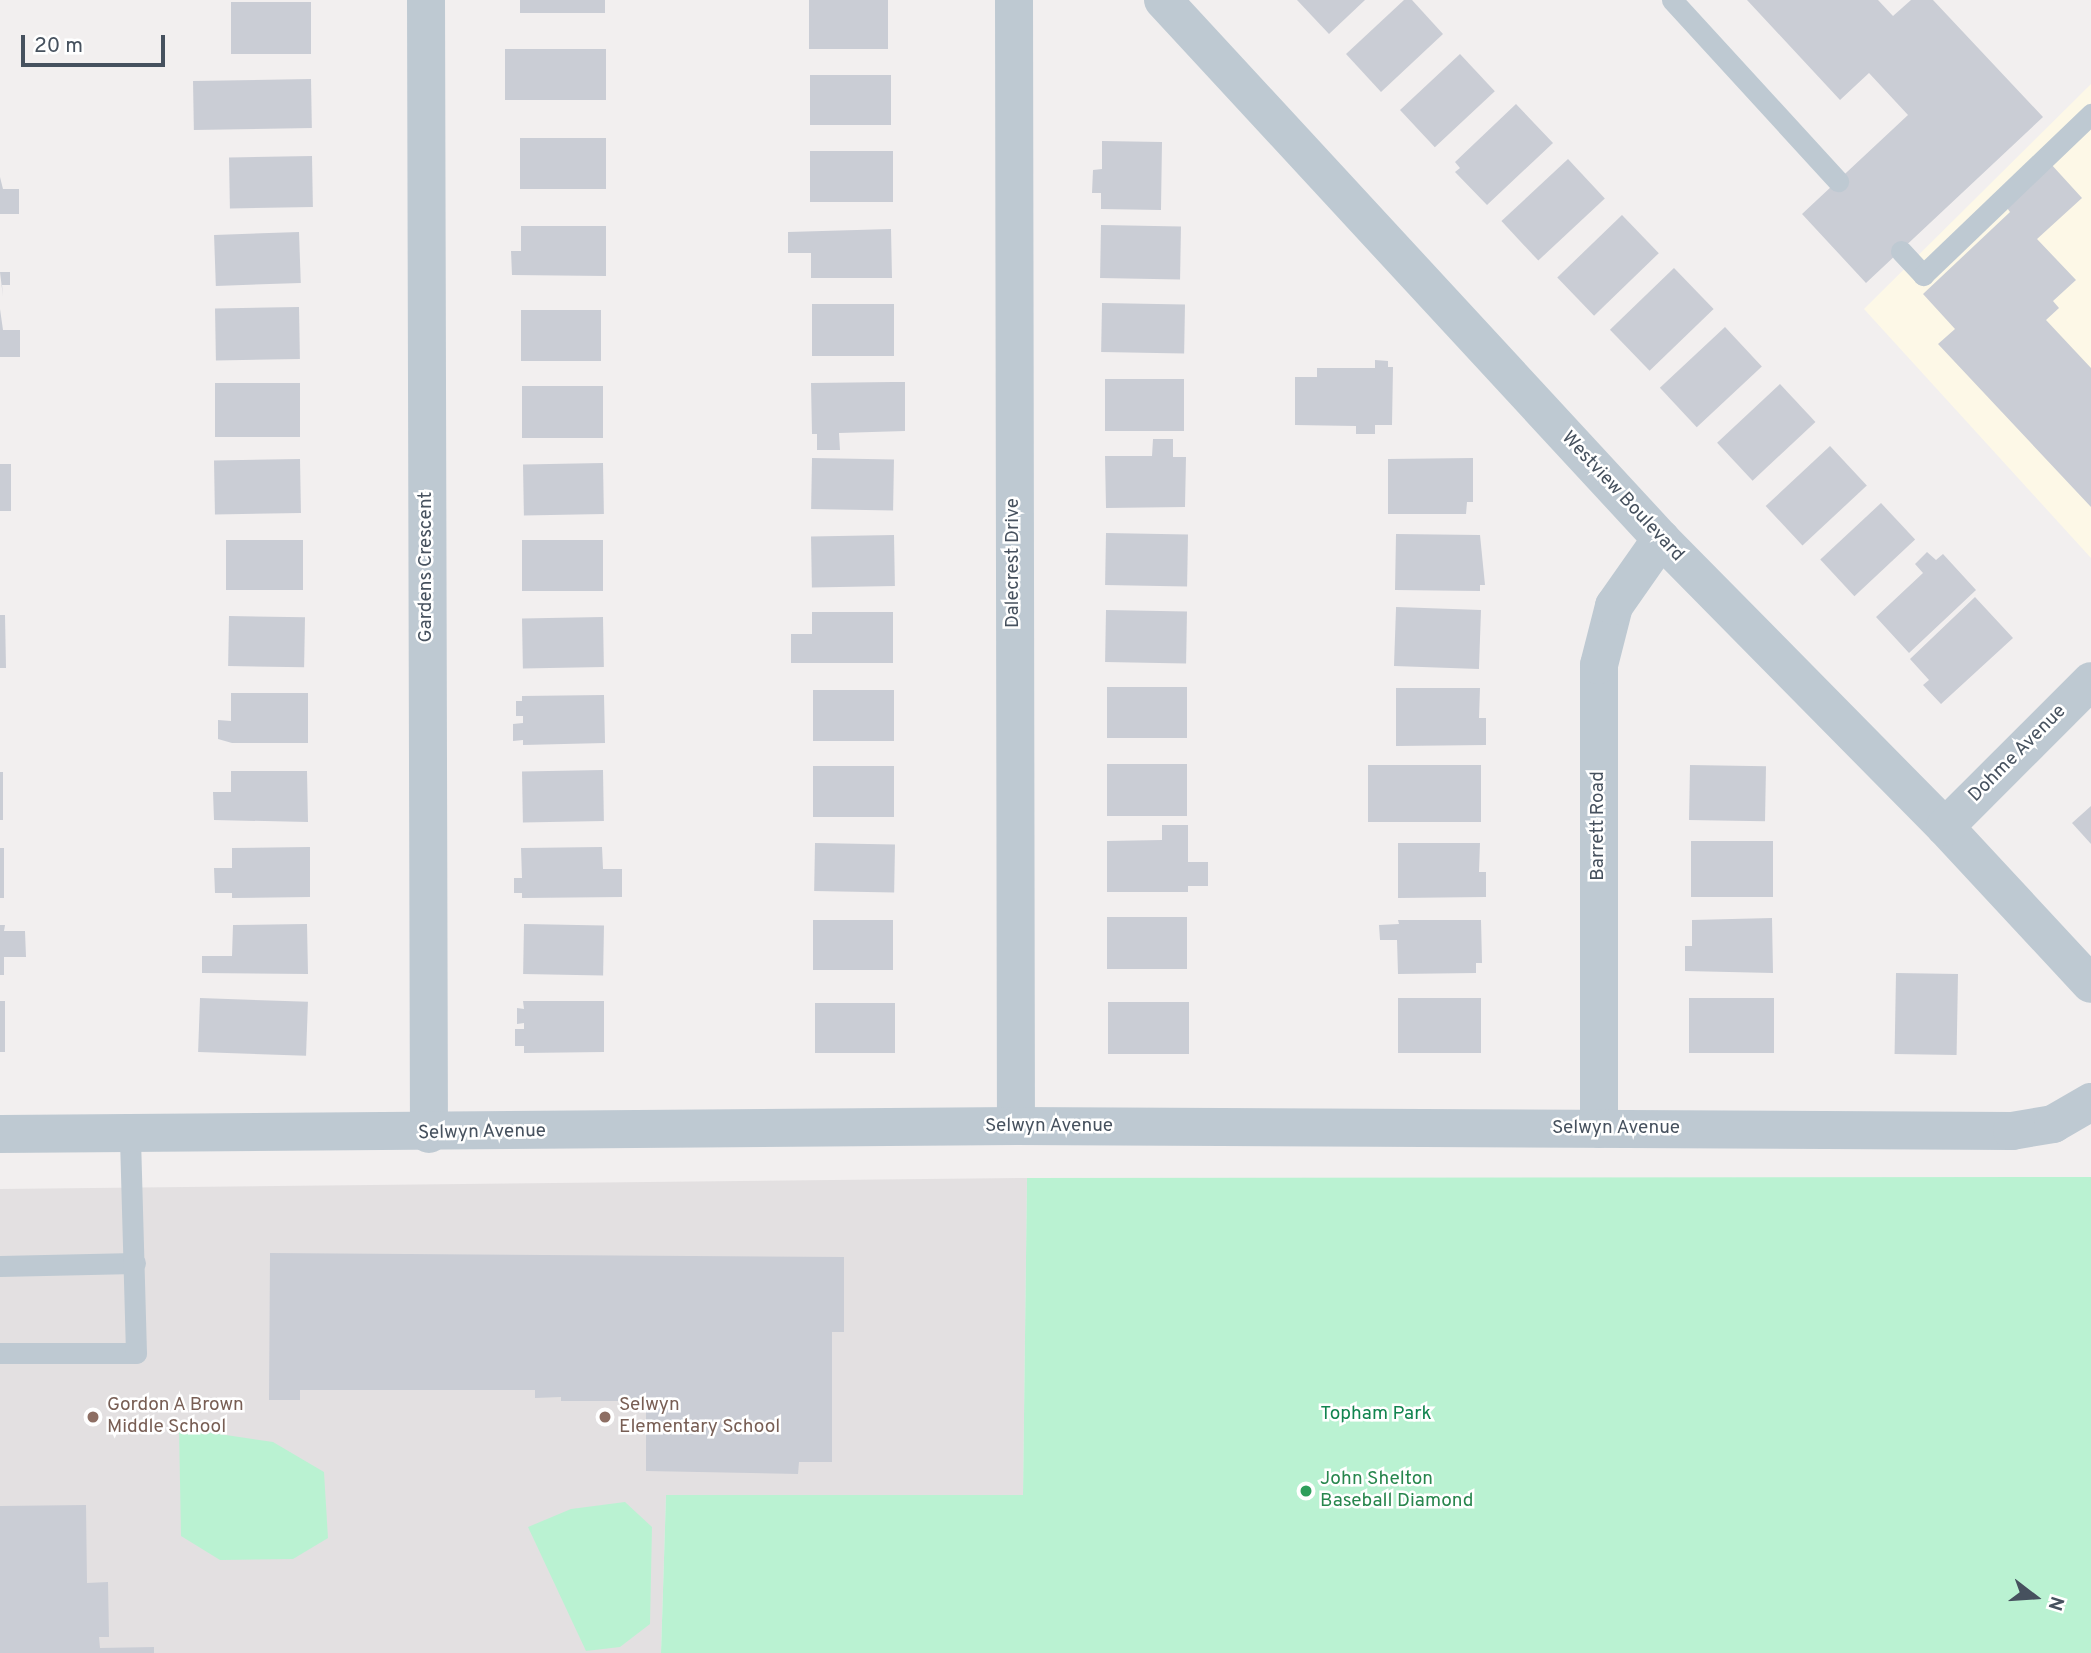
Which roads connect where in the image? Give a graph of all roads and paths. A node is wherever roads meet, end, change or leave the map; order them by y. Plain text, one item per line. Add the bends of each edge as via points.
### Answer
1 (426, 0) edge
2 (1014, 0) edge
3 (1163, 0) edge
4 (1672, 0) edge
5 (2091, 114) edge
6 (1838, 181) dead end
7 (1901, 251) dead end
8 (1661, 539) junction
9 (2091, 681) edge
10 (1945, 827) junction
11 (2091, 984) edge
12 (2091, 1102) edge
13 (1016, 1126) junction
14 (1599, 1129) junction
15 (0, 1134) edge
16 (130, 1134) junction
17 (429, 1134) junction
18 (135, 1263) junction
19 (0, 1266) edge
20 (0, 1353) edge

1 - 17 street, Gardens Crescent
2 - 13 street, Dalecrest Drive
3 - 8 street, Westview Boulevard
4 - 6 lane
5 - 7 lane via 1923,275
8 - 10 street, Westview Boulevard
8 - 14 street, Barrett Road via 1614,606 1600,666
9 - 10 street, Dohme Avenue
10 - 11 street, Westview Boulevard
12 - 14 street, Selwyn Avenue via 2053,1124 2012,1131
13 - 14 street, Selwyn Avenue
13 - 17 street, Selwyn Avenue
15 - 16 street, Selwyn Avenue
16 - 17 street, Selwyn Avenue
16 - 18 lane
18 - 19 lane
18 - 20 lane via 136,1353

